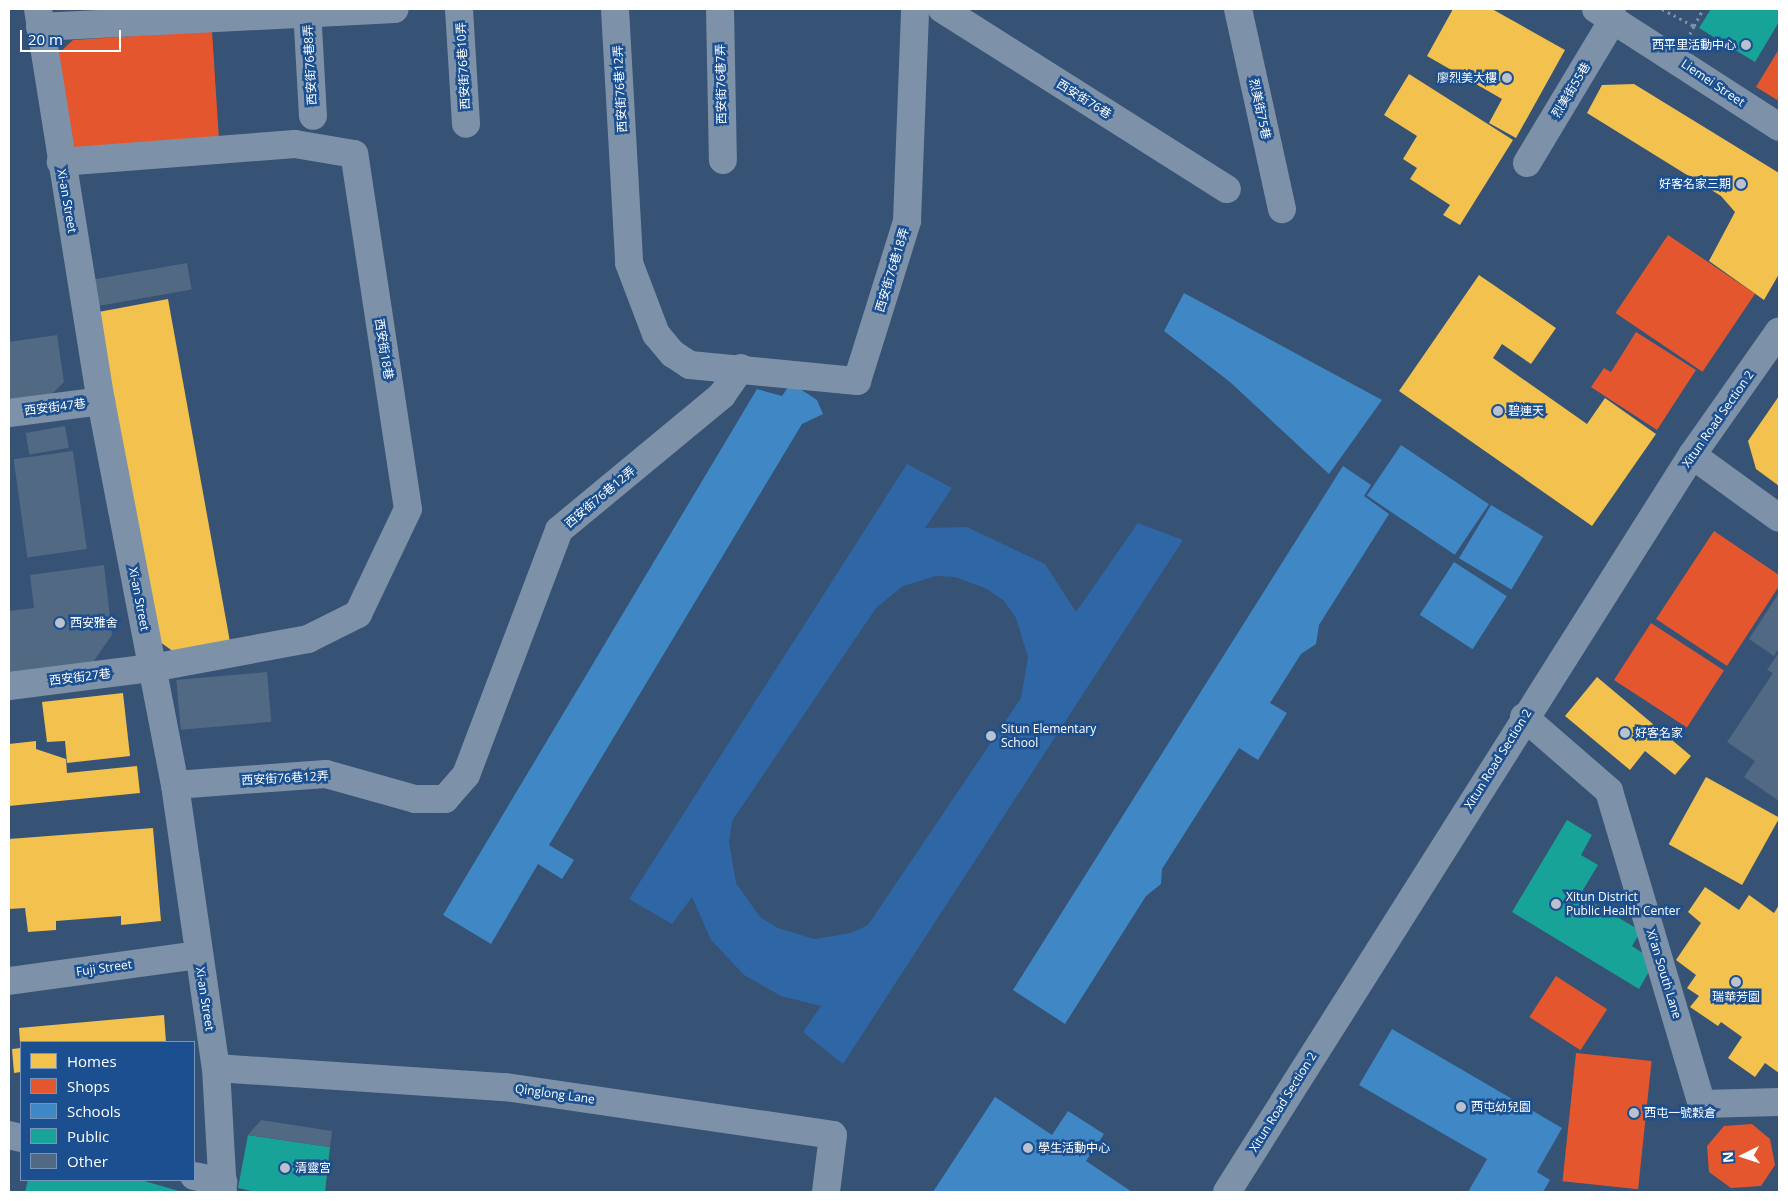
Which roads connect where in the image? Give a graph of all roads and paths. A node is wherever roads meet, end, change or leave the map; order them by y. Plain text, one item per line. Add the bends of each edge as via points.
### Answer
1 (395, 9) edge
2 (459, 9) edge
3 (615, 9) edge
4 (720, 9) edge
5 (915, 9) edge
6 (942, 9) edge
7 (1238, 9) edge
8 (1703, 9) edge
9 (307, 11) edge
10 (1605, 14) edge
11 (39, 18) edge
12 (1694, 26) dead end
13 (313, 116) dead end
14 (466, 124) dead end
15 (1779, 127) edge
16 (723, 160) dead end
17 (61, 162) junction
18 (1527, 162) dead end
19 (1227, 189) dead end
20 (1282, 209) dead end
21 (1779, 331) edge
22 (741, 368) junction
23 (101, 401) junction
24 (9, 413) edge
25 (1692, 456) junction
26 (1779, 518) edge
27 (152, 668) junction
28 (9, 686) edge
29 (1524, 717) junction
30 (175, 785) junction
31 (199, 955) junction
32 (9, 981) edge
33 (216, 1068) junction
34 (1779, 1102) edge
35 (195, 1176) edge
36 (223, 1187) edge
37 (826, 1192) edge
38 (1227, 1192) edge

1 - 9 street
2 - 14 street, 西安街76巷10弄
3 - 22 street, 西安街76巷12弄 via 629,264 636,287 656,334 673,354 690,365
4 - 16 street, 西安街76巷7弄
5 - 22 street, 西安街76巷18弄 via 907,221 857,381
6 - 19 street, 西安街76巷
7 - 20 street, 烈美街75巷
8 - 12 path
9 - 11 street
9 - 13 street, 西安街76巷8弄
10 - 15 street, Liemei Street
10 - 18 street, 烈美街55巷
11 - 17 street, Xi-an Street
17 - 23 street, Xi-an Street
17 - 27 street, 西安街18巷 via 295,144 354,154 408,509 358,614 308,639
21 - 25 street, Xitun Road Section 2
22 - 30 street, 西安街76巷12弄 via 722,396 559,530 466,775 445,799 415,799 326,774
23 - 24 street, 西安街47巷
23 - 27 street, Xi-an Street
25 - 26 street
25 - 29 street, Xitun Road Section 2
27 - 28 street, 西安街27巷
27 - 30 street, Xi-an Street
29 - 34 street, Xi'an South Lane via 1609,791 1702,1104
29 - 38 street, Xitun Road Section 2
30 - 31 street, Xi-an Street
31 - 32 street, Fuji Street
31 - 33 street, Xi-an Street
33 - 36 street, Xi-an Street
33 - 37 street, Qinglong Lane via 504,1087 834,1135
35 - 36 street

